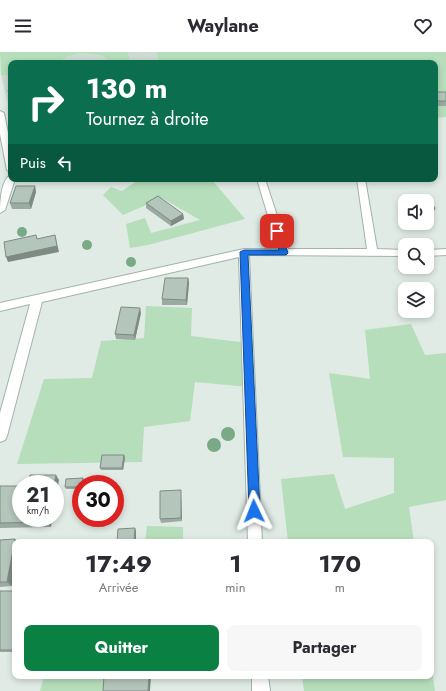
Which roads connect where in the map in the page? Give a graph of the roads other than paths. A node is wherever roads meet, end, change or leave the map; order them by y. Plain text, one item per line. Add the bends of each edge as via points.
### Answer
1 (0, 113) edge
2 (8, 154) edge
3 (10, 182) edge
4 (262, 182) edge
5 (362, 182) edge
6 (0, 210) edge
7 (244, 252) junction
8 (284, 253) junction
9 (372, 253) junction
10 (398, 253) edge
11 (434, 254) edge
12 (445, 256) edge
13 (37, 298) junction
14 (0, 307) edge
15 (0, 436) edge
16 (255, 539) edge
17 (260, 679) edge
18 (261, 691) edge

1 - 2 street
3 - 6 street
4 - 8 street
5 - 9 street
7 - 8 street
7 - 13 street
7 - 16 street
8 - 9 street
9 - 10 street
11 - 12 street
13 - 14 street
13 - 15 street
17 - 18 street

